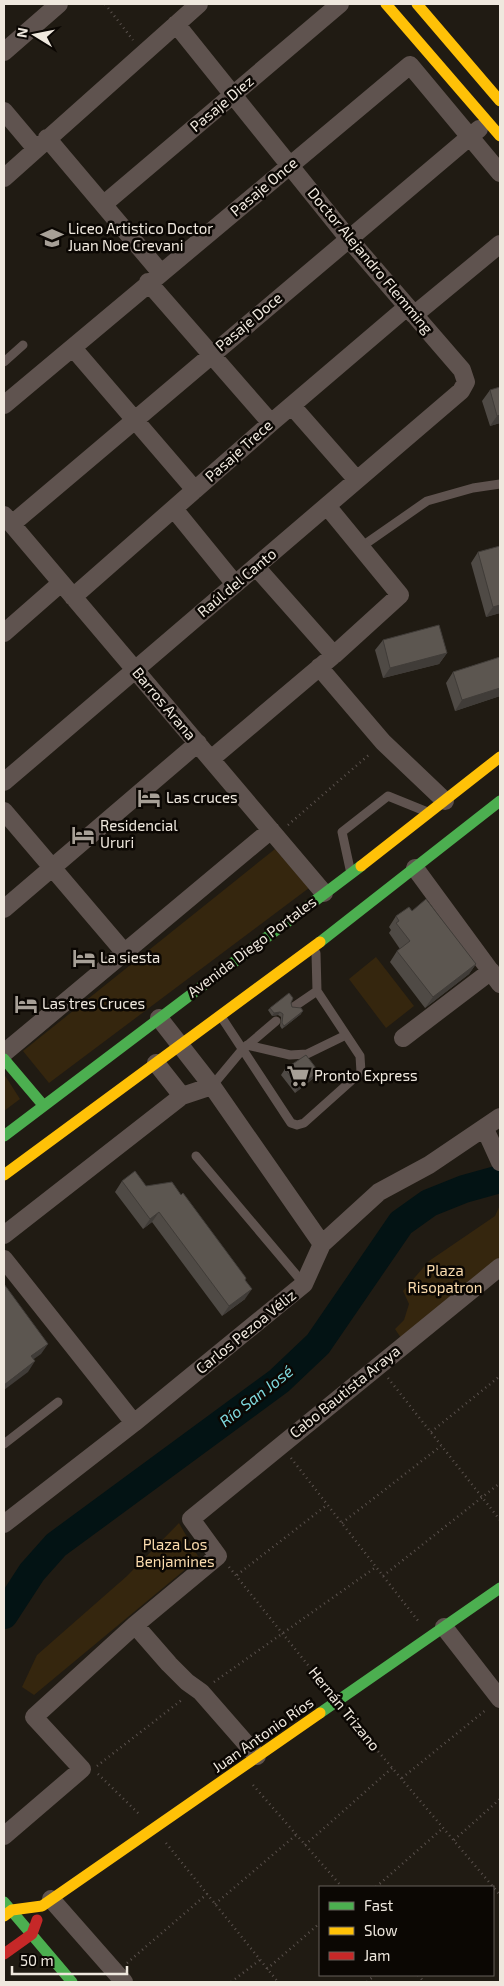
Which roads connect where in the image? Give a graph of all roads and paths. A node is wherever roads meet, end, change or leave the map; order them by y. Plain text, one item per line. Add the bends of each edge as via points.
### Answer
1 (59, 4) edge
2 (105, 4) edge
3 (198, 4) edge
4 (340, 4) edge
5 (386, 4) edge
6 (417, 4) edge
7 (176, 24) junction
8 (4, 52) edge
9 (143, 53) junction
10 (497, 90) edge
11 (233, 95) junction
12 (473, 104) junction
13 (4, 111) edge
14 (487, 121) junction
15 (500, 136) edge
16 (470, 137) junction
17 (42, 143) junction
18 (291, 166) junction
19 (500, 173) edge
20 (4, 178) edge
21 (104, 204) junction
22 (348, 238) junction
23 (500, 244) edge
24 (155, 278) junction
25 (410, 311) junction
26 (23, 345) dead end
27 (72, 348) junction
28 (211, 355) junction
29 (4, 362) edge
30 (466, 382) joint
31 (4, 405) edge
32 (292, 406) junction
33 (135, 420) junction
34 (271, 423) junction
35 (357, 480) junction
36 (500, 484) edge
37 (196, 490) junction
38 (327, 506) junction
39 (174, 509) junction
40 (8, 520) edge
41 (361, 547) junction
42 (256, 567) junction
43 (61, 583) junction
44 (235, 584) junction
45 (73, 597) junction
46 (4, 633) edge
47 (334, 655) junction
48 (319, 667) junction
49 (135, 670) junction
50 (383, 742) junction
51 (198, 744) junction
52 (500, 757) edge
53 (211, 759) junction
54 (4, 782) edge
55 (445, 801) junction
56 (500, 801) edge
57 (4, 812) edge
58 (430, 813) junction
59 (274, 833) junction
60 (52, 868) junction
61 (415, 868) junction
62 (351, 873) junction
63 (324, 893) junction
64 (4, 909) edge
65 (317, 945) junction
66 (125, 953) junction
67 (216, 974) junction
68 (496, 978) edge
69 (317, 991) junction
70 (295, 1006) edge
71 (221, 1016) junction
72 (159, 1018) junction
73 (276, 1021) dead end
74 (346, 1035) junction
75 (403, 1038) dead end
76 (181, 1045) junction
77 (245, 1047) junction
78 (4, 1053) edge
79 (4, 1059) edge
80 (156, 1063) junction
81 (212, 1086) junction
82 (182, 1096) junction
83 (43, 1105) junction
84 (500, 1117) edge
85 (485, 1129) junction
86 (4, 1136) edge
87 (196, 1156) dead end
88 (500, 1162) edge
89 (4, 1175) edge
90 (4, 1235) edge
91 (322, 1244) junction
92 (4, 1259) edge
93 (500, 1267) edge
94 (304, 1284) junction
95 (378, 1366) junction
96 (500, 1376) edge
97 (58, 1402) dead end
98 (134, 1423) junction
99 (431, 1432) junction
100 (4, 1444) edge
101 (280, 1444) junction
102 (441, 1446) junction
103 (500, 1483) edge
104 (482, 1498) junction
105 (327, 1505) junction
106 (500, 1520) edge
107 (342, 1523) junction
108 (4, 1524) edge
109 (218, 1556) junction
110 (376, 1567) junction
111 (237, 1575) junction
112 (383, 1576) junction
113 (500, 1588) edge
114 (135, 1625) junction
115 (437, 1632) junction
116 (284, 1633) junction
117 (201, 1692) junction
118 (500, 1699) edge
119 (336, 1702) junction
120 (258, 1756) junction
121 (392, 1768) junction
122 (87, 1769) junction
123 (239, 1769) junction
124 (401, 1778) junction
125 (500, 1799) edge
126 (154, 1828) junction
127 (443, 1828) junction
128 (296, 1834) junction
129 (4, 1836) edge
130 (454, 1840) junction
131 (305, 1844) junction
132 (341, 1886) edge
133 (377, 1886) edge
134 (491, 1886) edge
135 (494, 1890) edge
136 (207, 1894) junction
137 (500, 1895) edge
138 (47, 1902) junction
139 (215, 1904) junction
140 (6, 1909) edge
141 (319, 1924) edge
142 (32, 1934) junction
143 (4, 1954) edge
144 (260, 1960) junction
145 (267, 1968) junction
146 (120, 1977) edge
147 (72, 1982) edge
148 (231, 1982) edge
149 (278, 1982) edge

1 - 8 street
2 - 9 path
3 - 7 street
4 - 11 street, Pasaje Diez
5 - 12 main road
6 - 10 main road
7 - 9 street
7 - 11 street, Doctor Alejandro Flemming
9 - 17 street
10 - 12 street
11 - 18 street, Doctor Alejandro Flemming
11 - 21 street, Pasaje Diez
12 - 14 main road
13 - 17 street
14 - 15 main road
14 - 16 street, Pasaje Doce
16 - 18 street, Pasaje Once via 410,65
16 - 19 street
16 - 22 street, Pasaje Doce
17 - 20 street
17 - 21 street
18 - 22 street, Doctor Alejandro Flemming
18 - 24 street, Pasaje Once
21 - 24 street
22 - 25 street, Doctor Alejandro Flemming
22 - 28 street, Pasaje Doce
23 - 25 street, Pasaje Trece
24 - 27 street, Pasaje Once
24 - 28 street
25 - 30 street, Doctor Alejandro Flemming via 462,370
25 - 32 street, Pasaje Trece
26 - 29 lane
27 - 31 street, Pasaje Once
27 - 33 street
28 - 33 street, Pasaje Doce
28 - 34 street
30 - 35 street, Raúl del Canto via 461,391
32 - 34 street, Pasaje Trece
32 - 35 street
33 - 37 street
33 - 40 street, Pasaje Doce
34 - 37 street, Pasaje Trece
35 - 38 street, Raúl del Canto
36 - 41 lane via 427,501
37 - 39 street, Pasaje Trece
38 - 41 street
38 - 42 street, Raúl del Canto
39 - 44 street
39 - 45 street, Pasaje Trece
40 - 43 street, Barros Arana
41 - 47 street via 400,595
42 - 44 street, Raúl del Canto
42 - 47 street
43 - 45 street, Barros Arana
43 - 46 street
44 - 49 street, Raúl del Canto
45 - 49 street, Barros Arana
47 - 48 street
48 - 50 street
48 - 53 street
49 - 51 street, Barros Arana
49 - 54 street, Raúl del Canto
50 - 55 street
50 - 59 path
51 - 53 street, Barros Arana
51 - 60 street
52 - 55 main road, Avenida Diego Portales via 468,789
53 - 59 street, Barros Arana
55 - 58 main road, Avenida Diego Portales
56 - 61 main road via 483,810
57 - 60 street
58 - 62 main road, Avenida Diego Portales
58 - 62 lane via 388,796 342,832
59 - 63 street, Barros Arana
59 - 66 street
60 - 64 street
60 - 66 street
61 - 65 main road
61 - 68 street
62 - 63 main road, Avenida Diego Portales
63 - 67 main road, Avenida Diego Portales
65 - 69 lane
65 - 71 main road
66 - 78 street
67 - 71 main road
67 - 72 main road, Avenida Diego Portales
68 - 75 street
69 - 70 lane
69 - 74 lane
71 - 76 main road
71 - 77 lane
72 - 76 street
72 - 83 main road, Avenida Diego Portales
73 - 77 lane
74 - 77 lane via 307,1054 290,1055
74 - 77 lane via 360,1056 361,1072 304,1123 297,1125 291,1123
76 - 80 main road
76 - 81 street
77 - 81 lane
79 - 83 main road
80 - 82 street
80 - 89 main road
81 - 82 street
81 - 91 street
82 - 90 street
83 - 86 main road, Avenida Diego Portales
84 - 85 street, Carlos Pezoa Véliz
85 - 88 street
85 - 91 street, Carlos Pezoa Véliz via 379,1192
87 - 94 lane
91 - 94 street, Carlos Pezoa Véliz
92 - 98 street
93 - 95 street, Cabo Bautista Araya
94 - 98 street, Carlos Pezoa Véliz
95 - 99 path
95 - 101 street, Cabo Bautista Araya
96 - 99 path
97 - 100 lane
98 - 108 street, Carlos Pezoa Véliz
99 - 102 path
101 - 105 path
101 - 109 street, Cabo Bautista Araya via 191,1520
102 - 104 path
102 - 107 path
103 - 104 path
104 - 106 path
104 - 112 path
105 - 107 path
105 - 111 path
107 - 110 path
109 - 111 path, Hernán Trizano
109 - 114 street
110 - 112 path
110 - 116 path
111 - 116 path, Hernán Trizano
112 - 115 path
113 - 115 main road, Juan Antonio Ríos
114 - 117 street via 169,1664
114 - 122 street via 34,1717
115 - 118 street
115 - 119 main road, Juan Antonio Ríos
116 - 117 path
116 - 119 path, Hernán Trizano
117 - 120 street
117 - 122 path via 180,1701
118 - 124 path
119 - 120 main road, Juan Antonio Ríos
119 - 121 path, Hernán Trizano
120 - 123 main road, Juan Antonio Ríos
121 - 124 path, Hernán Trizano
121 - 131 path
122 - 126 path
122 - 129 street
123 - 126 main road, Juan Antonio Ríos
123 - 128 path
124 - 127 path, Hernán Trizano
125 - 130 path
126 - 136 path
126 - 138 main road, Juan Antonio Ríos
127 - 130 path, Hernán Trizano
127 - 133 path
128 - 131 path
128 - 139 path
130 - 134 path, Hernán Trizano
131 - 132 path
135 - 137 path, Hernán Trizano
136 - 139 path
136 - 146 path
138 - 140 main road, Juan Antonio Ríos
138 - 142 main road
138 - 146 street
139 - 144 path
140 - 142 main road
141 - 145 path
142 - 143 main road
142 - 147 main road
144 - 145 path
144 - 148 path
145 - 149 path

